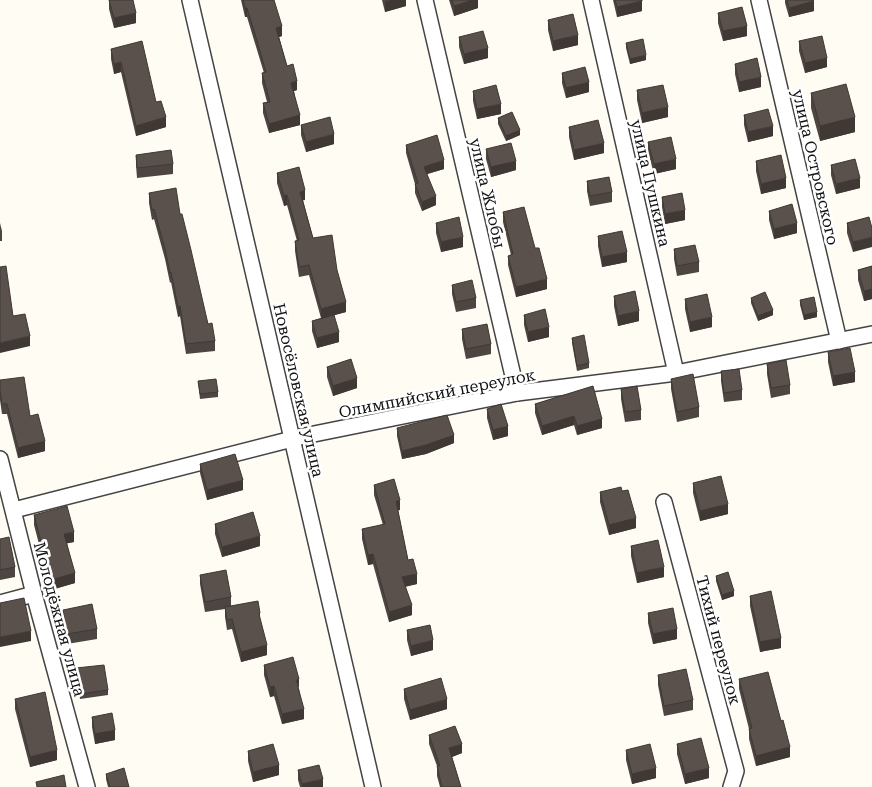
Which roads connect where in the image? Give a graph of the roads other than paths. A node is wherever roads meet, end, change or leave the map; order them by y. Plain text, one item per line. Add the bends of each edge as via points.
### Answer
1 (190, 0) edge
2 (425, 0) edge
3 (591, 0) edge
4 (758, 0) edge
5 (872, 334) edge
6 (839, 342) junction
7 (676, 373) junction
8 (518, 393) junction
9 (292, 438) junction
10 (0, 459) edge
11 (664, 502) dead end
12 (14, 510) junction
13 (34, 594) junction
14 (0, 603) edge
15 (87, 787) edge
16 (373, 787) edge
17 (731, 787) edge

1 - 9 street, Новосёловская улица
2 - 8 street, улица Жлобы
3 - 7 street, улица Пушкина
4 - 6 street, улица Островского
5 - 6 street, Олимпийский переулок
6 - 7 street, Олимпийский переулок
7 - 8 street, Олимпийский переулок
8 - 9 street, Олимпийский переулок
9 - 12 street, Олимпийский переулок
9 - 16 street, Новосёловская улица
10 - 12 street, Молодёжная улица
11 - 17 street, Тихий переулок via 736,771
12 - 13 street, Молодёжная улица
13 - 14 street
13 - 15 street, Молодёжная улица

